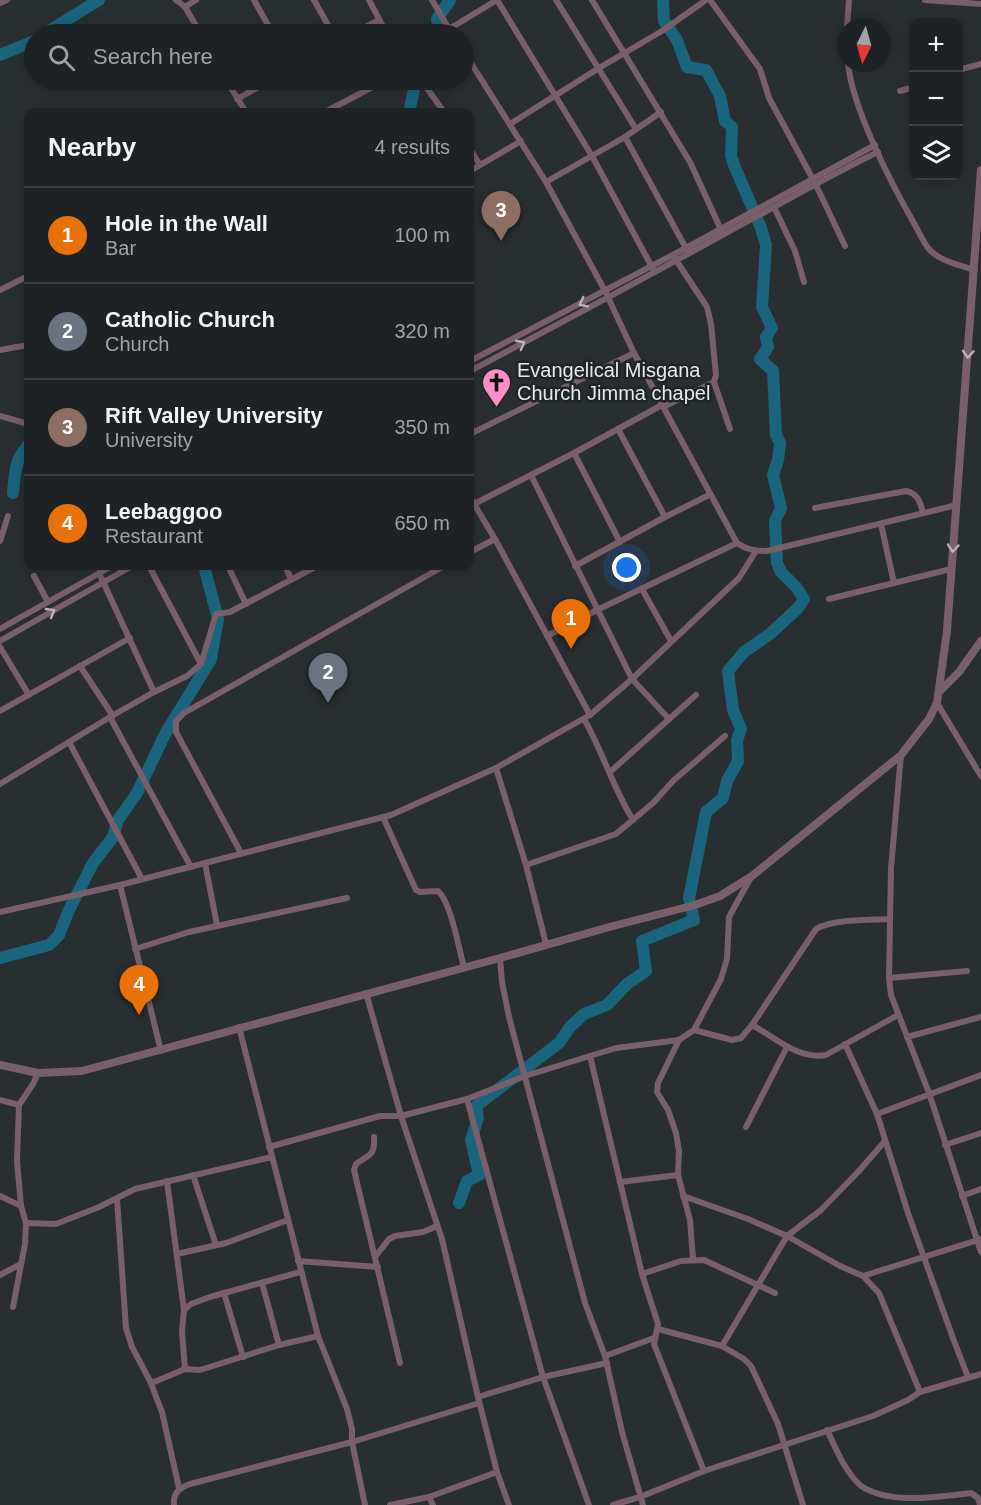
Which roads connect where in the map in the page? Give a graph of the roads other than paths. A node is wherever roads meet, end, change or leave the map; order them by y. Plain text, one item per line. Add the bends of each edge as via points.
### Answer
1 (7, 0) edge
2 (176, 0) edge
3 (196, 0) edge
4 (254, 0) edge
5 (314, 0) edge
6 (369, 0) edge
7 (432, 0) edge
8 (496, 0) edge
9 (556, 0) edge
10 (592, 0) edge
11 (708, 0) edge
12 (849, 0) edge
13 (925, 0) edge
14 (0, 3) edge
15 (981, 4) edge
16 (185, 7) junction
17 (848, 18) edge
18 (379, 20) junction
19 (195, 24) edge
20 (267, 24) edge
21 (327, 24) edge
22 (371, 24) edge
23 (381, 24) edge
24 (444, 24) edge
25 (462, 24) edge
26 (625, 52) junction
27 (981, 64) edge
28 (474, 68) edge
29 (599, 68) junction
30 (963, 69) edge
31 (850, 72) edge
32 (909, 88) edge
33 (232, 90) edge
34 (253, 90) edge
35 (367, 90) edge
36 (428, 90) edge
37 (900, 91) dead end
38 (556, 94) junction
39 (237, 99) junction
40 (243, 108) edge
41 (333, 108) edge
42 (441, 108) edge
43 (661, 112) junction
44 (510, 124) junction
45 (636, 129) junction
46 (625, 137) junction
47 (521, 141) junction
48 (874, 145) junction
49 (878, 152) junction
50 (474, 155) edge
51 (592, 156) junction
52 (480, 165) junction
53 (474, 169) edge
54 (981, 170) edge
55 (814, 181) junction
56 (546, 182) junction
57 (774, 207) junction
58 (722, 232) junction
59 (845, 246) dead end
60 (687, 251) junction
61 (674, 257) junction
62 (653, 269) junction
63 (975, 270) junction
64 (24, 278) edge
65 (804, 282) dead end
66 (0, 290) edge
67 (607, 295) junction
68 (24, 346) edge
69 (0, 350) edge
70 (634, 353) junction
71 (474, 359) edge
72 (474, 369) edge
73 (714, 382) junction
74 (663, 406) junction
75 (0, 416) edge
76 (24, 423) edge
77 (618, 429) junction
78 (730, 429) dead end
79 (474, 432) edge
80 (574, 453) junction
81 (531, 475) junction
82 (709, 495) junction
83 (474, 504) joint
84 (957, 505) junction
85 (815, 508) dead end
86 (924, 513) junction
87 (8, 516) dead end
88 (665, 517) junction
89 (881, 524) junction
90 (495, 539) junction
91 (0, 541) edge
92 (620, 542) junction
93 (737, 543) junction
94 (474, 550) edge
95 (756, 551) junction
96 (575, 566) junction
97 (951, 569) junction
98 (104, 570) edge
99 (125, 570) edge
100 (151, 570) edge
101 (230, 570) edge
102 (287, 570) edge
103 (309, 570) edge
104 (437, 570) edge
105 (99, 573) junction
106 (33, 576) dead end
107 (291, 579) junction
108 (104, 581) junction
109 (894, 583) junction
110 (642, 589) junction
111 (829, 599) dead end
112 (48, 602) junction
113 (246, 604) junction
114 (597, 610) junction
115 (0, 629) edge
116 (547, 636) junction
117 (130, 638) junction
118 (0, 641) edge
119 (671, 641) junction
120 (981, 641) edge
121 (0, 647) edge
122 (201, 664) junction
123 (80, 666) junction
124 (632, 679) junction
125 (940, 691) junction
126 (154, 692) junction
127 (29, 695) junction
128 (696, 695) dead end
129 (937, 703) junction
130 (0, 711) edge
131 (111, 717) junction
132 (587, 717) junction
133 (669, 719) junction
134 (725, 736) dead end
135 (69, 742) junction
136 (901, 755) junction
137 (495, 768) junction
138 (610, 772) junction
139 (981, 776) edge
140 (0, 784) edge
141 (383, 817) junction
142 (633, 820) junction
143 (241, 853) junction
144 (205, 863) junction
145 (526, 865) junction
146 (191, 867) junction
147 (752, 876) junction
148 (142, 879) junction
149 (120, 885) junction
150 (347, 898) dead end
151 (0, 912) edge
152 (890, 919) junction
153 (217, 925) junction
154 (546, 944) junction
155 (135, 948) junction
156 (500, 958) junction
157 (464, 968) junction
158 (967, 971) dead end
159 (889, 978) junction
160 (366, 993) junction
161 (898, 1015) junction
162 (981, 1017) edge
163 (752, 1025) junction
164 (238, 1027) junction
165 (694, 1030) junction
166 (907, 1037) junction
167 (679, 1040) junction
168 (845, 1044) junction
169 (787, 1047) junction
170 (161, 1051) junction
171 (590, 1056) junction
172 (0, 1065) edge
173 (38, 1073) junction
174 (981, 1075) edge
175 (525, 1076) junction
176 (929, 1093) junction
177 (467, 1099) junction
178 (0, 1100) edge
179 (19, 1105) junction
180 (877, 1114) junction
181 (401, 1116) junction
182 (746, 1127) dead end
183 (981, 1133) edge
184 (374, 1137) dead end
185 (885, 1141) junction
186 (945, 1145) junction
187 (269, 1147) junction
188 (272, 1157) junction
189 (193, 1174) junction
190 (678, 1175) junction
191 (167, 1181) junction
192 (620, 1182) junction
193 (981, 1189) edge
194 (0, 1196) edge
195 (683, 1196) junction
196 (962, 1196) junction
197 (117, 1199) junction
198 (21, 1206) junction
199 (288, 1220) junction
200 (26, 1223) junction
201 (437, 1226) junction
202 (788, 1236) junction
203 (979, 1239) edge
204 (216, 1245) junction
205 (981, 1252) edge
206 (177, 1254) junction
207 (375, 1257) junction
208 (925, 1257) junction
209 (693, 1259) junction
210 (298, 1261) junction
211 (21, 1264) junction
212 (378, 1267) junction
213 (300, 1272) junction
214 (642, 1274) junction
215 (0, 1275) edge
216 (863, 1276) junction
217 (262, 1283) junction
218 (759, 1286) junction
219 (224, 1293) junction
220 (775, 1293) dead end
221 (13, 1307) dead end
222 (184, 1310) junction
223 (658, 1329) junction
224 (318, 1336) junction
225 (654, 1338) junction
226 (279, 1345) junction
227 (722, 1346) junction
228 (243, 1357) junction
229 (606, 1359) junction
230 (400, 1363) dead end
231 (185, 1369) junction
232 (981, 1374) edge
233 (543, 1377) junction
234 (968, 1377) junction
235 (150, 1382) junction
236 (920, 1392) junction
237 (479, 1400) junction
238 (827, 1430) junction
239 (352, 1442) junction
240 (783, 1444) junction
241 (704, 1470) junction
242 (498, 1472) junction
243 (179, 1488) junction
244 (429, 1497) junction
245 (640, 1497) junction
246 (174, 1505) edge
247 (365, 1505) edge
248 (390, 1505) edge
249 (433, 1505) edge
250 (509, 1505) edge
251 (589, 1505) edge
252 (613, 1505) edge
253 (643, 1505) edge
254 (803, 1505) edge
255 (980, 1505) edge

1 - 14 street
2 - 16 street
3 - 16 street
4 - 20 street
5 - 21 street
6 - 18 street
7 - 24 street
8 - 25 street
8 - 38 street
9 - 29 street
10 - 26 street
11 - 26 street
11 - 55 street via 764,77 769,98
12 - 17 street
13 - 15 street
16 - 19 street
18 - 22 street
18 - 23 street
26 - 29 street
26 - 43 street
27 - 30 street
28 - 44 street
29 - 38 street
29 - 45 street
31 - 48 street
32 - 37 street
33 - 39 street
34 - 39 street
35 - 41 street
36 - 42 street
38 - 44 street
38 - 51 street
39 - 40 street
43 - 45 street
43 - 58 street via 690,162
44 - 47 street
45 - 46 street
46 - 51 street
46 - 60 street
47 - 52 street
47 - 56 street
48 - 49 street
48 - 55 street
49 - 55 street
49 - 63 street via 930,250
50 - 52 street
51 - 56 street
51 - 62 street
52 - 53 street
54 - 63 street
55 - 57 street
55 - 58 street
55 - 59 street
56 - 67 street
57 - 58 street
57 - 65 street via 795,251
58 - 60 street
60 - 61 street
61 - 62 street
61 - 73 street via 706,307 711,324
62 - 67 street
63 -> 84 street
64 - 66 street
67 - 70 street
67 -> 71 street
72 -> 67 street
68 - 69 street
70 - 74 street
70 - 79 street
73 - 74 street
73 - 78 street
74 - 77 street
74 - 82 street
75 - 76 street
77 - 80 street
77 - 88 street
80 - 81 street
80 - 92 street
81 - 83 street
81 - 96 street
82 - 88 street
82 - 93 street
83 - 90 street
84 - 86 street
84 -> 97 street
85 - 86 street via 906,491 917,496
86 - 89 street
87 - 91 street
88 - 92 street
89 - 95 street
89 - 109 street
90 - 94 street
90 - 116 street
92 - 96 street
93 - 95 street
93 - 110 street
95 - 119 street via 739,578
96 - 114 street
97 - 109 street
97 - 125 street
98 - 105 street
99 - 108 street
100 - 122 street
101 - 113 street
102 - 107 street
103 - 107 street
104 - 143 street via 176,721 176,732
105 - 108 street
105 - 112 street
106 - 112 street
107 - 113 street
108 - 117 street
118 -> 108 street
109 - 111 street
110 - 114 street
110 - 119 street
112 - 115 street
113 - 122 street via 216,614
114 - 116 street
114 - 124 street
116 - 132 street
117 - 123 street
117 - 126 street
119 - 124 street
120 - 125 street
121 - 127 street
122 - 126 street via 188,676
123 - 127 street
123 - 131 street
124 - 132 street
124 - 133 street
125 - 129 street
126 - 131 street
127 - 130 street
128 - 133 street
129 - 136 street
129 - 139 street
131 - 135 street
131 - 146 street
132 - 137 street
132 - 138 street
133 - 138 street
134 - 142 street
135 - 140 street
135 - 148 street
136 - 147 street
136 - 152 street
137 - 141 street
137 - 145 street
138 - 142 street
141 - 143 street
141 - 157 street via 416,890 438,891 442,896
142 - 145 street via 616,834
143 - 144 street
144 - 146 street
144 - 153 street
145 - 154 street
146 - 148 street
147 - 154 street via 720,896 695,905
147 - 165 street via 729,917 727,959 721,979
148 - 149 street
149 - 151 street
149 - 155 street
150 - 153 street
152 - 159 street
152 - 163 street via 816,929
153 - 155 street
154 - 156 street
155 - 170 street
156 - 157 street
156 - 175 street via 509,1017
157 - 160 street
158 - 159 street
159 - 161 street
160 - 164 street
160 - 181 street
161 - 166 street
161 - 168 street
162 - 166 street
163 - 165 street via 741,1038 732,1040
163 - 169 street
164 - 170 street
164 - 187 street
165 - 167 street
166 - 176 street
167 - 171 street via 616,1048
167 - 190 street via 657,1092 676,1133
168 - 169 street via 817,1057
168 - 180 street
169 - 182 street
170 - 173 street via 82,1071
171 - 175 street
171 - 192 street
172 - 173 street
173 - 179 street
174 - 176 street
175 - 177 street
175 - 229 street via 585,1303
176 - 180 street
176 - 186 street
177 - 181 street
177 - 233 street
178 - 179 street
179 - 198 street via 17,1161
180 - 185 street
181 - 187 street via 380,1116
181 - 201 street
183 - 186 street
184 - 207 street via 375,1150 354,1170
185 - 202 street via 821,1210
185 - 208 street
186 - 196 street
187 - 188 street
188 - 189 street
188 - 199 street
189 - 191 street
189 - 204 street
190 - 192 street
190 - 195 street
191 - 197 street via 135,1189
191 - 206 street
192 - 214 street
193 - 196 street
194 - 198 street
195 - 202 street
195 - 209 street via 690,1220
196 - 203 street
197 - 200 street via 56,1224
197 - 235 street via 126,1328
198 - 200 street
199 - 204 street
199 - 210 street
200 - 211 street
201 - 207 street via 394,1236
201 - 237 street
202 - 216 street
202 - 218 street
203 - 205 street
203 - 208 street
204 - 206 street
206 - 222 street
207 - 212 street
208 - 216 street
208 - 234 street
209 - 214 street
209 - 218 street via 711,1262
210 - 212 street
210 - 213 street
211 - 215 street
211 - 221 street
212 - 230 street
213 - 217 street
213 - 224 street
214 - 223 street
216 - 236 street via 879,1293
217 - 219 street
217 - 226 street
218 - 220 street
218 - 227 street
219 - 222 street
219 - 228 street
222 - 231 street
223 - 225 street
223 - 227 street
224 - 226 street
224 - 239 street via 347,1409
225 - 229 street
225 - 241 street
226 - 228 street
227 - 240 street via 751,1366
228 - 231 street via 200,1370
229 - 233 street
229 - 245 street
231 - 235 street
232 - 234 street
233 - 237 street
233 - 251 street
234 - 236 street
235 - 243 street via 162,1412
236 - 238 street via 873,1416
237 - 239 street
237 - 242 street
238 - 240 street
238 - 255 street via 847,1468 862,1486 878,1495 902,1501 971,1493
239 - 243 street
239 - 247 street
240 - 241 street
240 - 254 street
241 - 245 street
242 - 244 street
242 - 250 street
243 - 246 street
244 - 248 street
244 - 249 street
245 - 252 street
245 - 253 street

